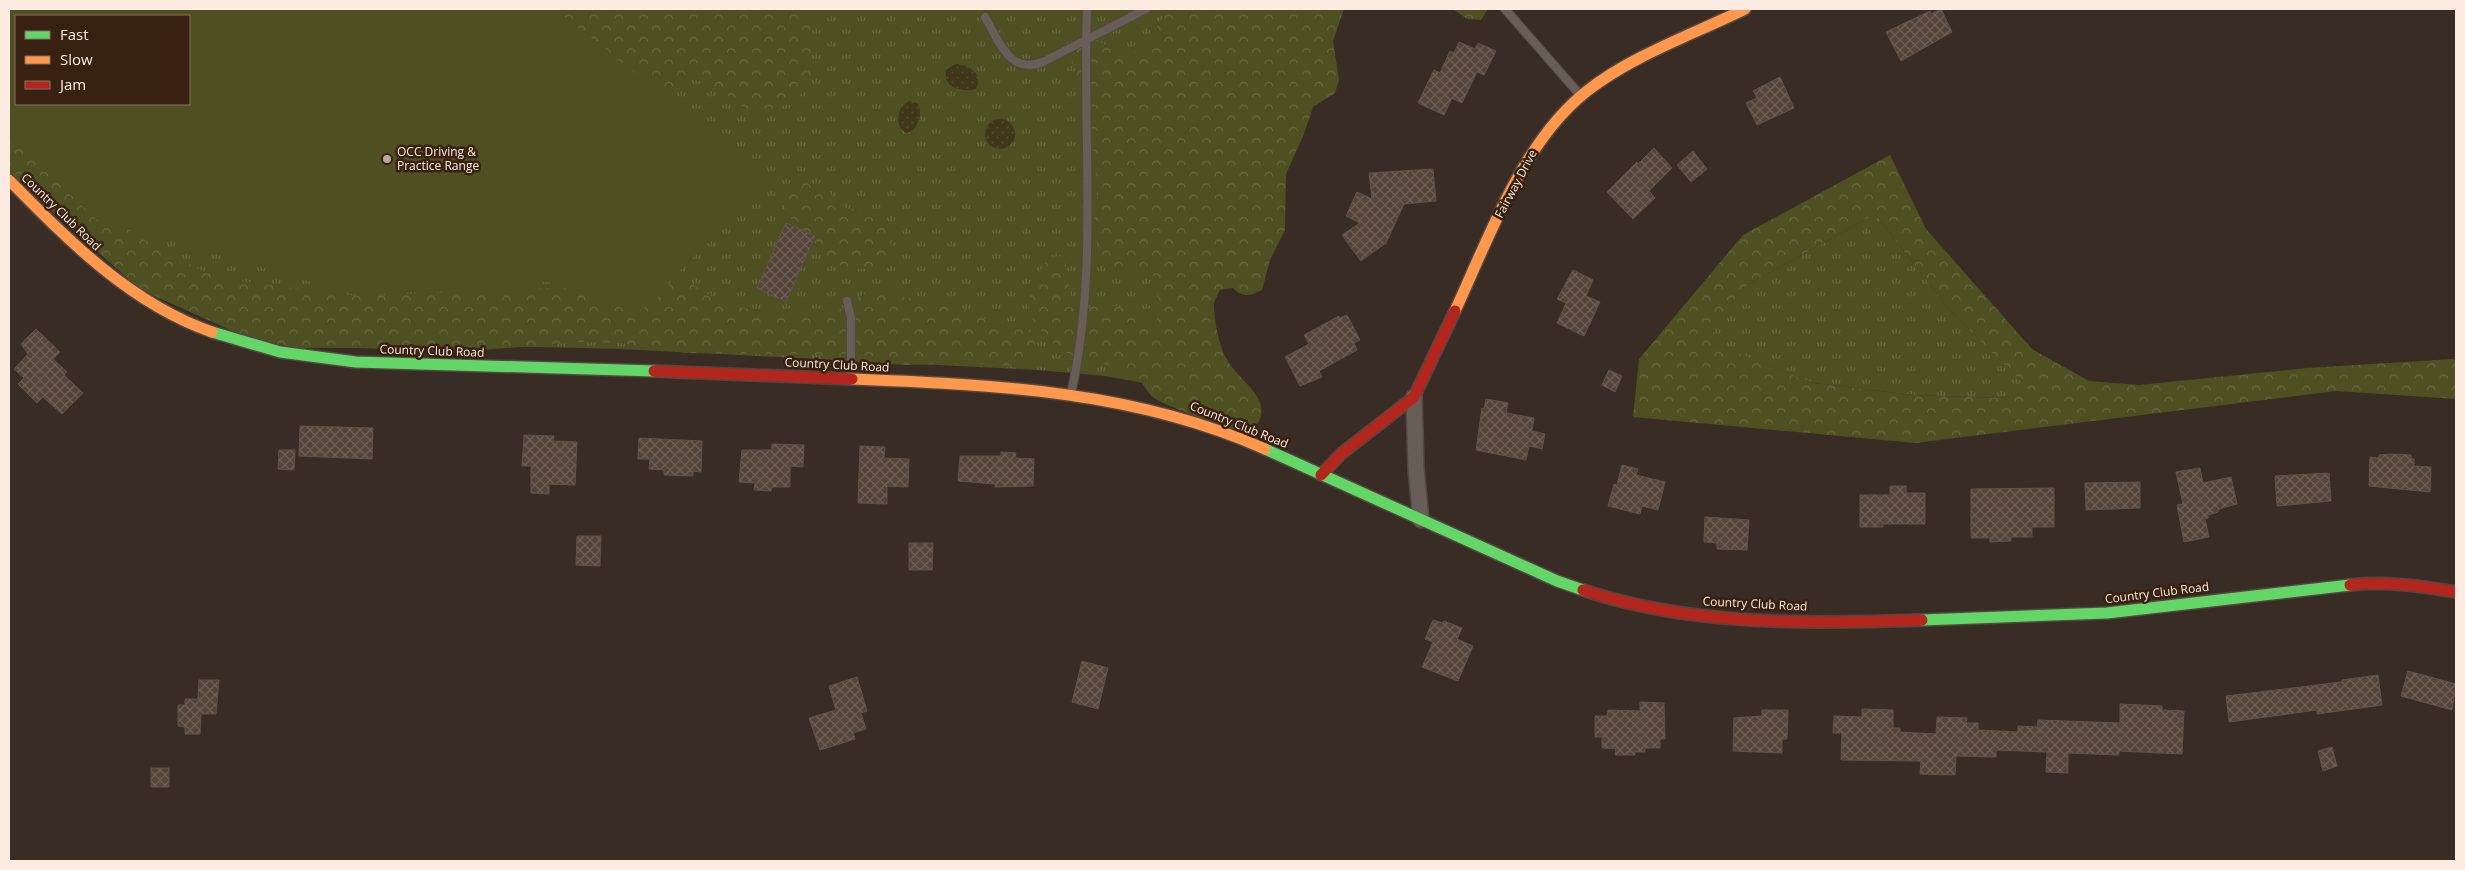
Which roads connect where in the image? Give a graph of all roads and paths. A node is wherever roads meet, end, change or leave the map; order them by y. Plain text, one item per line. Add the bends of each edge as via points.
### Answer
1 (1087, 9) edge
2 (1146, 9) edge
3 (1505, 9) edge
4 (1745, 9) edge
5 (985, 17) dead end
6 (1086, 40) junction
7 (1582, 96) junction
8 (9, 180) edge
9 (847, 301) dead end
10 (851, 379) junction
11 (1071, 394) junction
12 (1414, 397) junction
13 (1321, 475) junction
14 (1421, 520) junction
15 (2456, 592) edge

1 - 6 lane
2 - 6 lane
3 - 7 lane
4 - 7 street, Fairway Drive via 1622,69
5 - 6 lane via 1008,55 1019,65 1038,65
6 - 11 lane via 1088,271 1080,353
7 - 12 street, Fairway Drive via 1534,149 1518,176
8 - 10 street, Country Club Road via 56,229 122,286 173,316 256,347 371,364
9 - 10 lane
10 - 11 street, Country Club Road
11 - 13 street, Country Club Road via 1125,402 1188,418
12 - 13 street, Fairway Drive via 1341,454
12 - 14 street, Fairway Drive
13 - 14 street, Country Club Road
14 - 15 street, Country Club Road via 1558,581 1604,597 1663,611 1730,619 1884,622 2107,613 2371,584 2408,584

